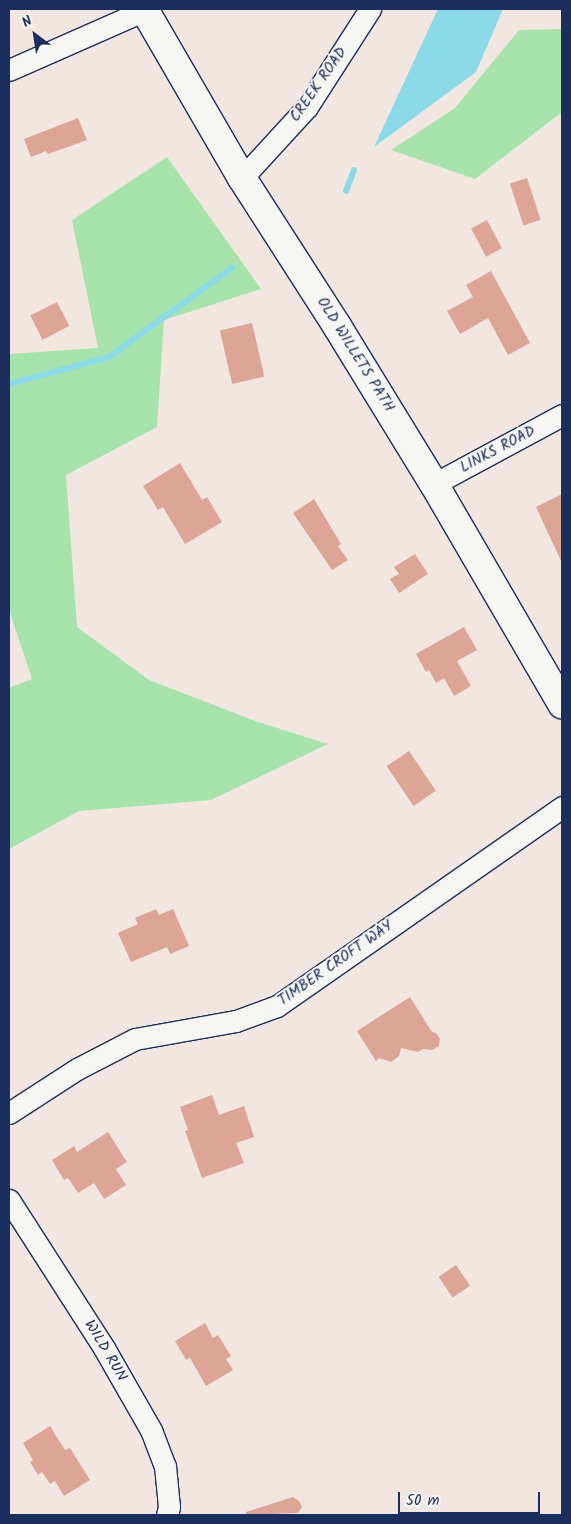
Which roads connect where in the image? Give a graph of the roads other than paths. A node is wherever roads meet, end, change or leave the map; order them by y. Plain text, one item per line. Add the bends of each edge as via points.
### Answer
1 (144, 9) edge
2 (370, 9) edge
3 (9, 70) edge
4 (242, 178) junction
5 (562, 416) edge
6 (434, 484) junction
7 (562, 704) edge
8 (562, 807) edge
9 (9, 1113) edge
10 (9, 1200) edge
11 (167, 1515) edge

1 - 3 street
1 - 4 main road, OLD WILLETS PATH
2 - 4 street, CREEK ROAD via 307,107
4 - 6 main road, OLD WILLETS PATH
5 - 6 street, LINKS ROAD
6 - 7 main road, OLD WILLETS PATH
8 - 9 street, TIMBER CROFT WAY via 277,1006 236,1021 135,1039 77,1069
10 - 11 street, WILD RUN via 104,1348 152,1430 165,1466

